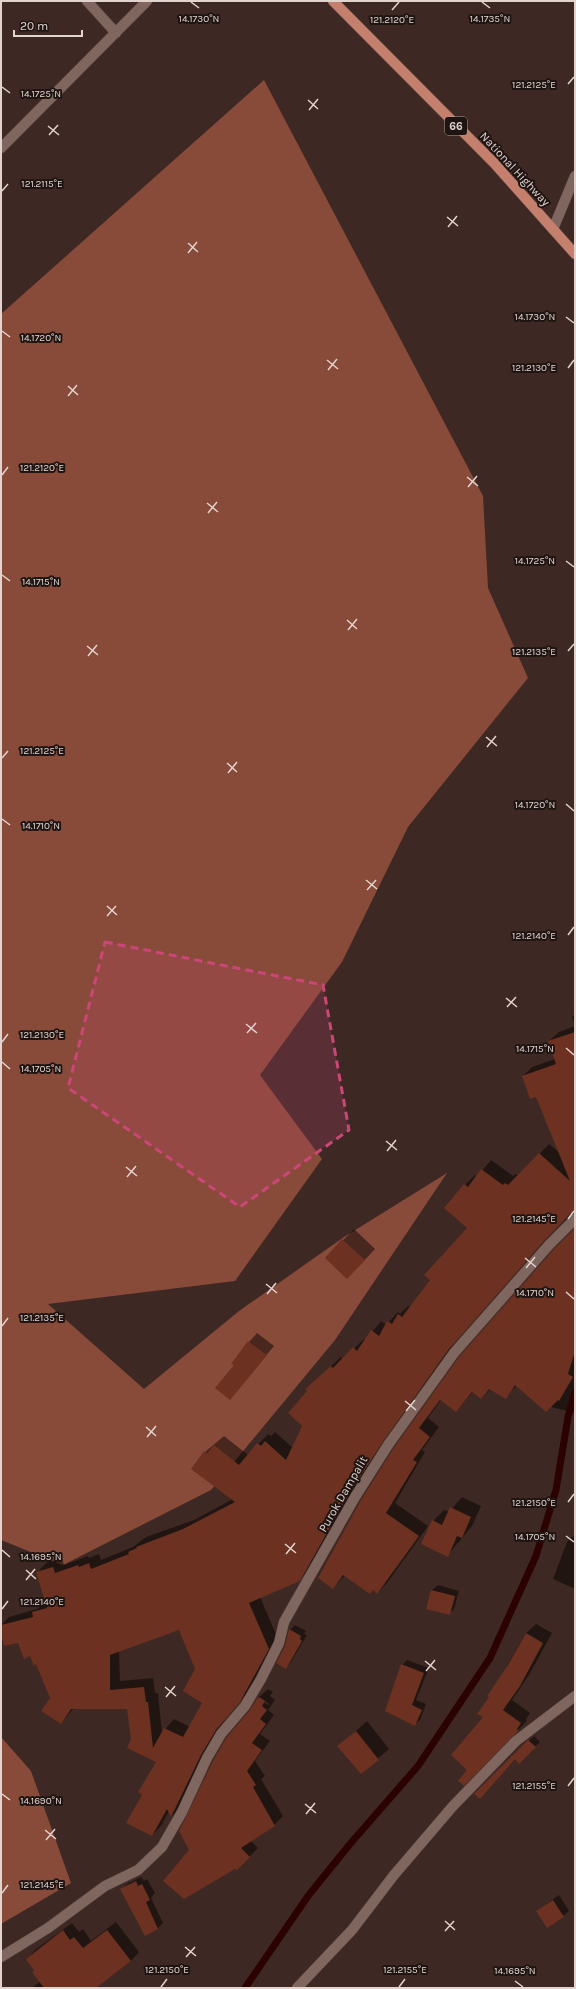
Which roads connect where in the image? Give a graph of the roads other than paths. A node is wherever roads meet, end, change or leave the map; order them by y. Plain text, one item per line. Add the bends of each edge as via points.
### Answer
1 (87, 1) edge
2 (147, 1) edge
3 (333, 1) edge
4 (116, 33) junction
5 (1, 148) edge
6 (575, 176) edge
7 (553, 229) junction
8 (575, 254) edge
9 (575, 1219) edge
10 (575, 1696) edge
11 (1, 1957) edge
12 (297, 1988) edge

1 - 4 street
2 - 4 street
3 - 7 main road, National Highway / 66 via 494,163
4 - 5 street
6 - 7 street
7 - 8 main road, National Highway / 66
9 - 11 street, Purok Dampalit via 454,1353 388,1445 355,1497 284,1622 279,1643 261,1679 245,1706 221,1734 162,1847 138,1870 105,1886 48,1928
10 - 12 street via 516,1741 458,1801 394,1875 352,1930

